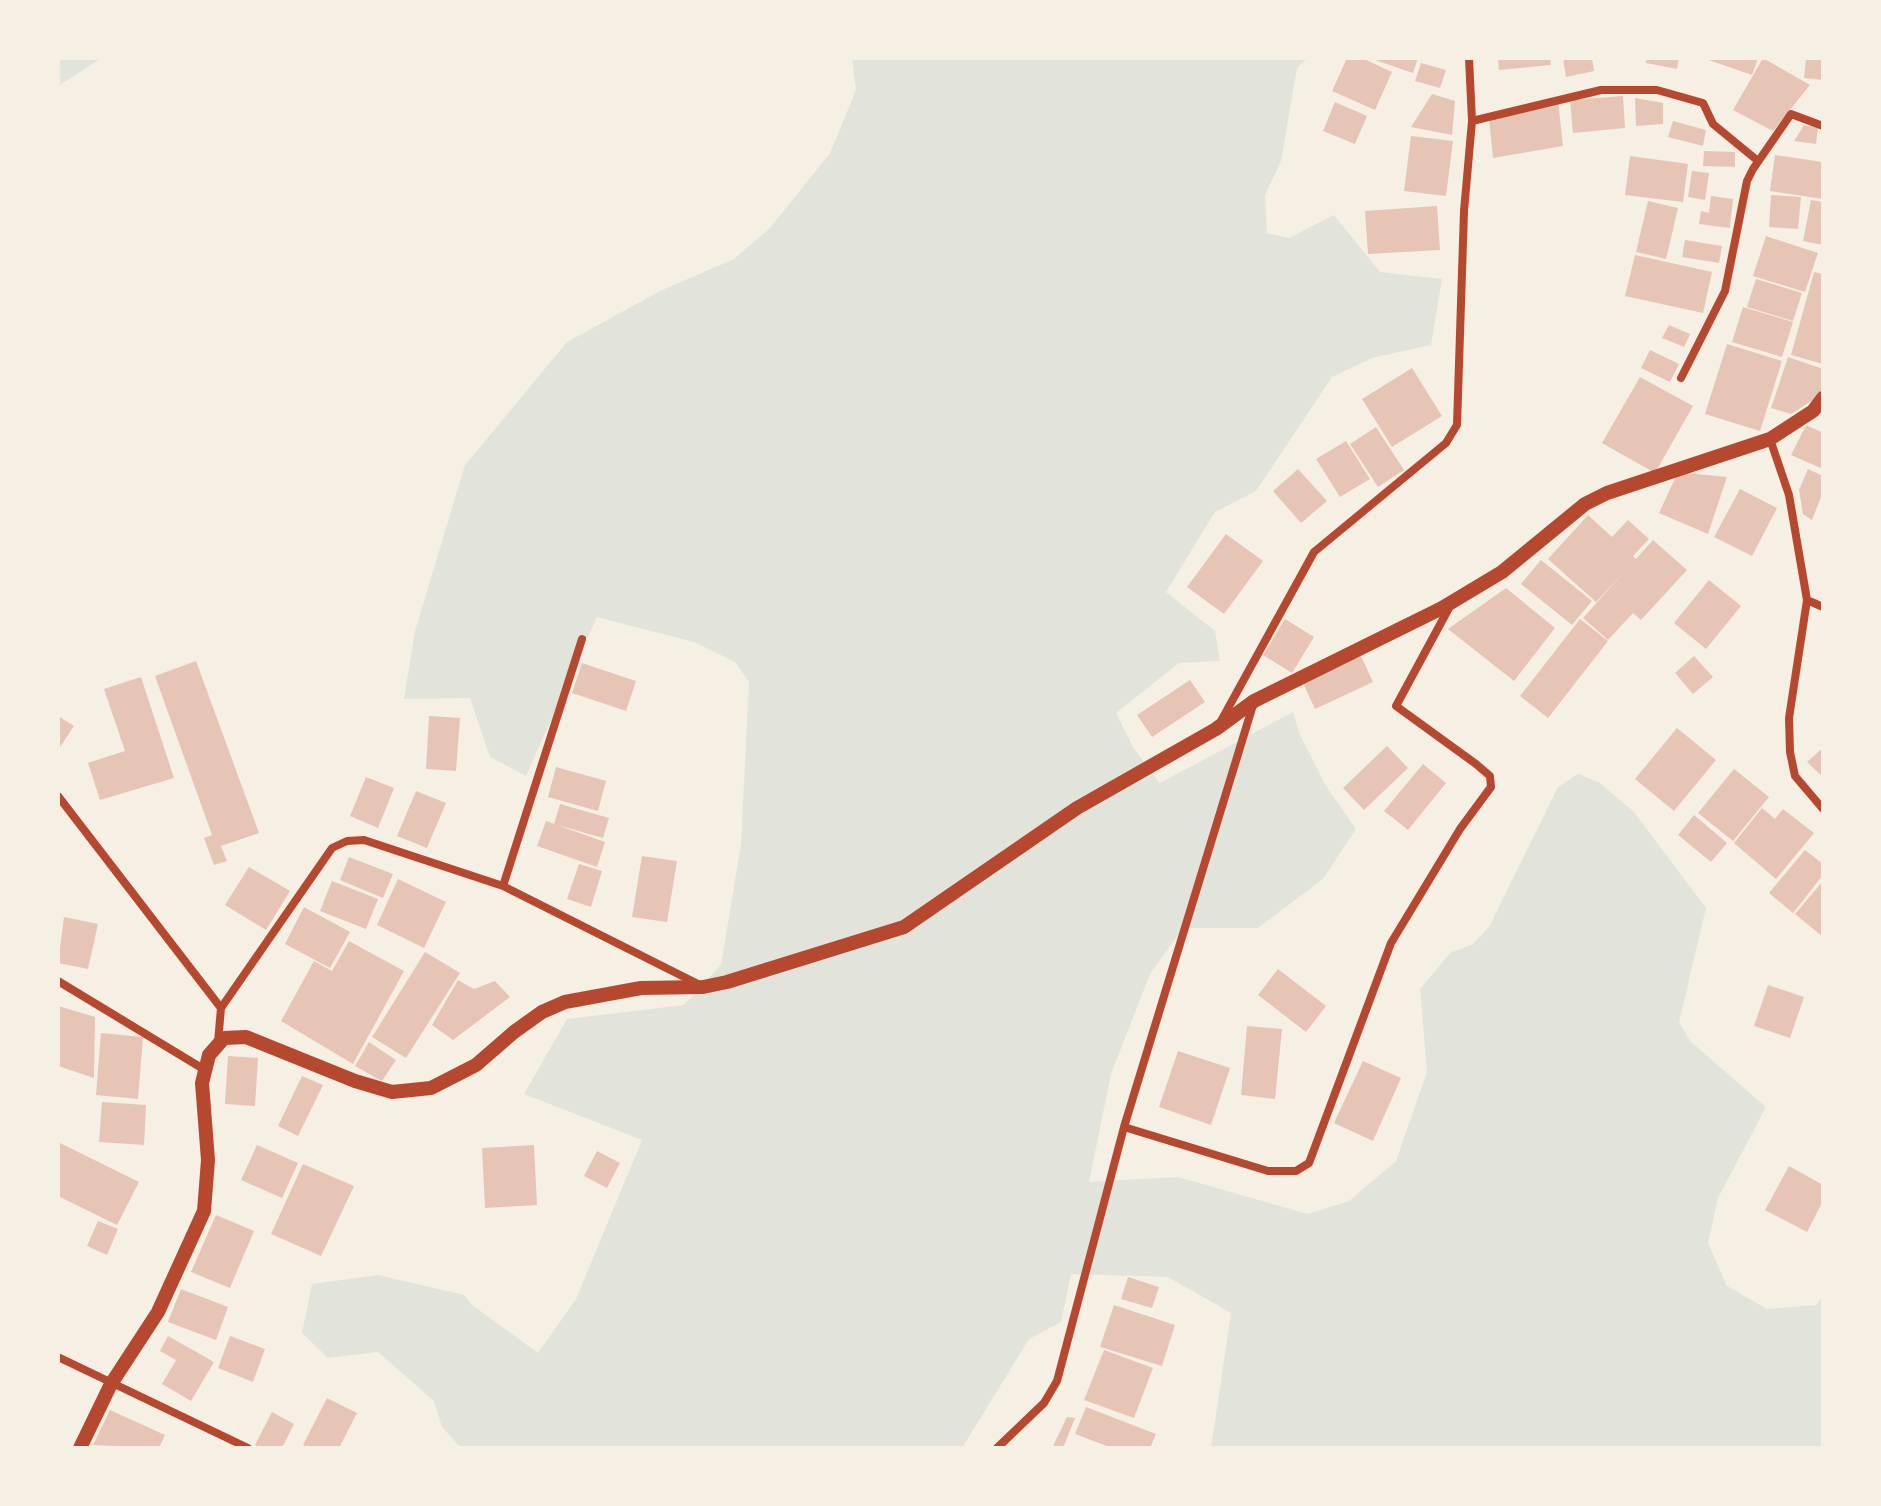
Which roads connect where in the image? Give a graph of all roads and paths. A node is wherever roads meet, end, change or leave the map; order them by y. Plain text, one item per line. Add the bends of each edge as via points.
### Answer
1 (1469, 58) edge
2 (1472, 121) junction
3 (1823, 126) edge
4 (1758, 161) junction
5 (1681, 378) dead end
6 (1823, 398) edge
7 (1770, 439) junction
8 (1807, 600) junction
9 (1453, 601) junction
10 (1823, 607) edge
11 (582, 639) dead end
12 (1254, 701) junction
13 (1216, 729) junction
14 (58, 796) edge
15 (1823, 809) edge
16 (503, 886) junction
17 (58, 981) edge
18 (703, 987) junction
19 (221, 1008) junction
20 (218, 1043) junction
21 (205, 1070) junction
22 (1124, 1127) junction
23 (58, 1357) edge
24 (111, 1384) junction
25 (80, 1448) edge
26 (248, 1448) edge
27 (997, 1448) edge

1 - 2 street
2 - 4 street via 1601,90 1657,90 1703,103 1713,124
2 - 13 street via 1457,425 1446,443 1314,552
3 - 4 street via 1791,114
4 - 5 street via 1747,181 1725,291
6 - 7 street via 1813,411
7 - 8 street via 1789,495
7 - 9 street via 1596,499 1502,572
8 - 10 street
8 - 15 street via 1791,706 1790,752 1795,776
9 - 12 street
9 - 22 street via 1396,706 1476,764 1490,776 1491,787 1391,943 1309,1163 1284,1174 1268,1171
11 - 16 street
12 - 13 street
12 - 22 street
13 - 18 street via 1077,808 904,927
14 - 19 street
16 - 18 street
16 - 19 street via 364,840 338,843
17 - 21 street
18 - 20 street via 641,988 565,1002 523,1025 476,1065 431,1088 412,1091 392,1092 355,1081 246,1037
19 - 20 street
20 - 21 street
21 - 24 street via 204,1211 158,1312
22 - 27 street via 1057,1381 1044,1403
23 - 24 street
24 - 25 street
24 - 26 street

